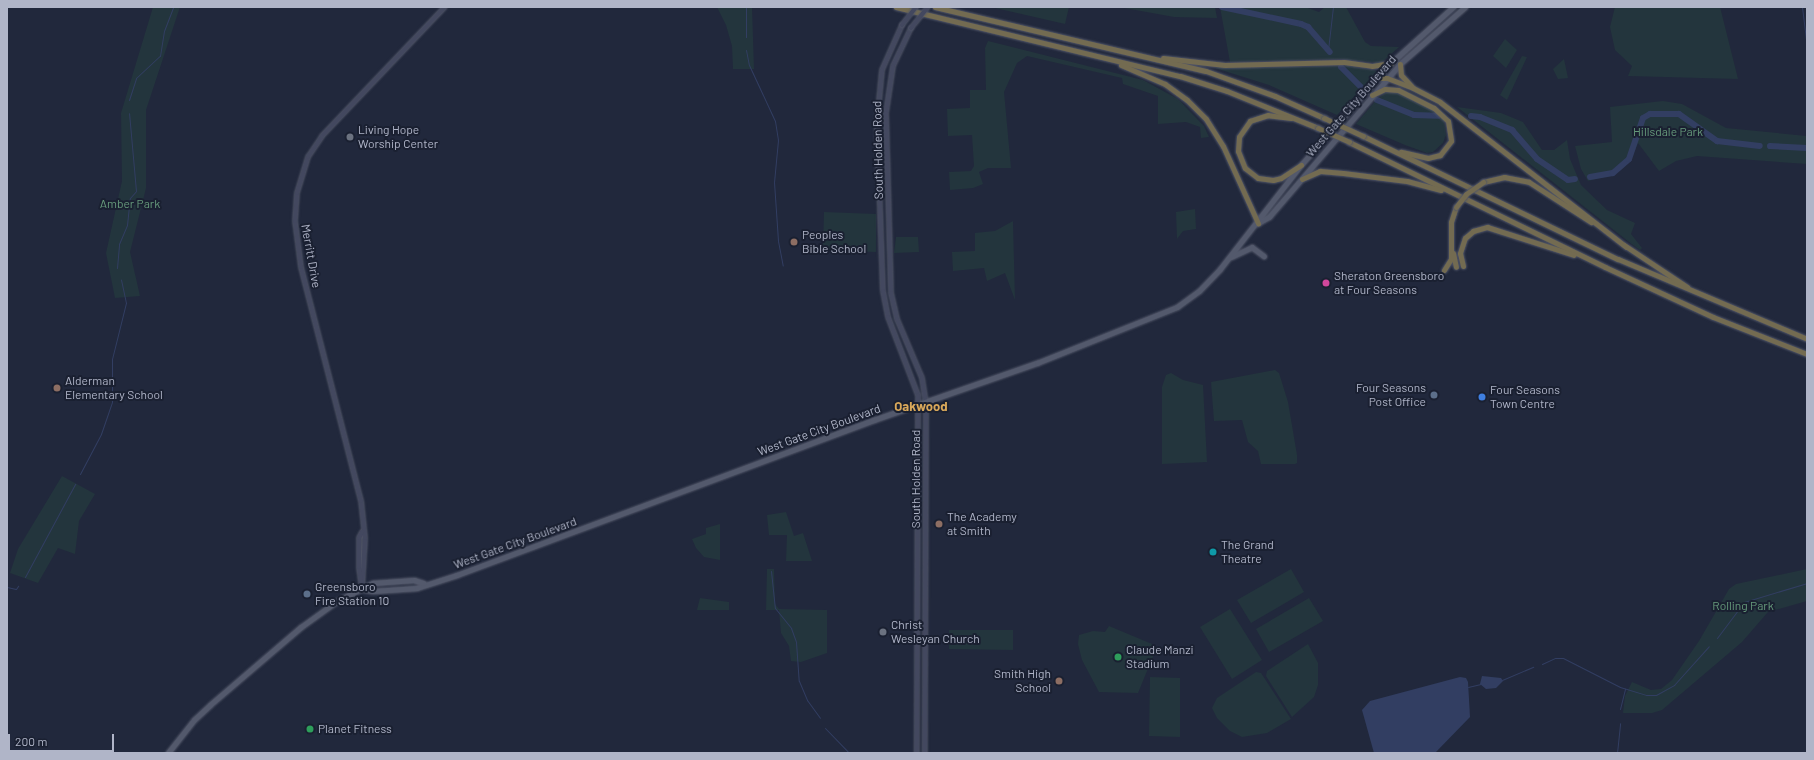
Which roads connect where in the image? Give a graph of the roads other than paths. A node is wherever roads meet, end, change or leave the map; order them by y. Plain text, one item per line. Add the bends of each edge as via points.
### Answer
1 (444, 7) edge
2 (896, 7) edge
3 (916, 7) edge
4 (928, 7) edge
5 (935, 7) edge
6 (1453, 7) edge
7 (1465, 7) edge
8 (1107, 48) junction
9 (1104, 58) junction
10 (1391, 63) junction
11 (1400, 64) junction
12 (1378, 78) junction
13 (1387, 78) junction
14 (1413, 88) junction
15 (1372, 95) junction
16 (1298, 118) junction
17 (1365, 137) junction
18 (1301, 165) junction
19 (1302, 179) junction
20 (1463, 197) junction
21 (1258, 223) junction
22 (1451, 244) junction
23 (1626, 247) junction
24 (1264, 256) dead end
25 (1230, 257) junction
26 (1464, 266) dead end
27 (1456, 267) dead end
28 (1606, 267) junction
29 (1444, 270) dead end
30 (1698, 294) junction
31 (1807, 339) edge
32 (1807, 354) edge
33 (926, 402) junction
34 (918, 405) junction
35 (424, 583) junction
36 (362, 589) junction
37 (168, 753) edge
38 (917, 753) edge
39 (925, 753) edge

1 - 36 main road, Merritt Drive via 322,136 308,157 297,193 295,221 301,267 359,486 362,532 365,538
2 - 9 highway
3 - 34 main road, South Holden Road, bridge via 902,26 887,56 878,97 881,274 888,317 914,381
4 - 33 main road, South Holden Road, bridge via 911,28 894,61 887,94 889,278 897,319 922,378
5 - 8 highway
6 - 10 main road, West Gate City Boulevard
7 - 11 main road, West Gate City Boulevard
8 - 10 highway via 1225,65 1344,62 1372,66
8 - 17 highway, bridge via 1226,78
9 - 16 highway via 1203,83
9 - 21 highway via 1164,84 1197,110 1223,146
10 - 12 main road, West Gate City Boulevard
11 - 13 main road, West Gate City Boulevard
11 - 14 highway via 1401,74
12 - 13 highway
12 - 18 main road, West Gate City Boulevard
13 - 14 highway
13 - 15 main road, West Gate City Boulevard
14 - 23 highway via 1437,100 1471,124
15 - 17 highway via 1391,88 1418,99 1445,117 1451,128 1451,141 1440,154 1428,158 1396,150
15 - 19 main road, West Gate City Boulevard
16 - 18 highway via 1268,115 1250,121 1239,137 1238,151 1245,168 1253,176 1262,179 1281,178
16 - 20 highway, bridge
17 - 30 highway via 1611,256
18 - 21 main road, West Gate City Boulevard via 1262,212
19 - 20 highway via 1320,171 1343,173 1407,181
19 - 21 main road, West Gate City Boulevard via 1269,216
20 - 28 highway
21 - 25 main road, West Gate City Boulevard
22 - 23 highway, bridge via 1451,222 1456,207 1466,194 1483,182 1504,177 1529,182
22 - 27 highway
22 - 29 highway via 1451,259
23 - 30 highway
24 - 25 main road via 1252,247
25 - 33 main road, West Gate City Boulevard via 1199,291 1167,312
26 - 28 highway via 1460,253 1465,238 1473,231 1487,227 1541,243
28 - 32 highway via 1713,317
30 - 31 highway
33 - 34 main road, West Gate City Boulevard
33 - 39 main road, South Holden Road
34 - 35 main road, West Gate City Boulevard via 463,573
34 - 38 main road, South Holden Road
35 - 36 main road, West Gate City Boulevard via 417,588 373,591
35 - 36 main road, West Gate City Boulevard via 414,580 373,583
36 - 37 main road, West Gate City Boulevard via 337,601 300,627 207,708

